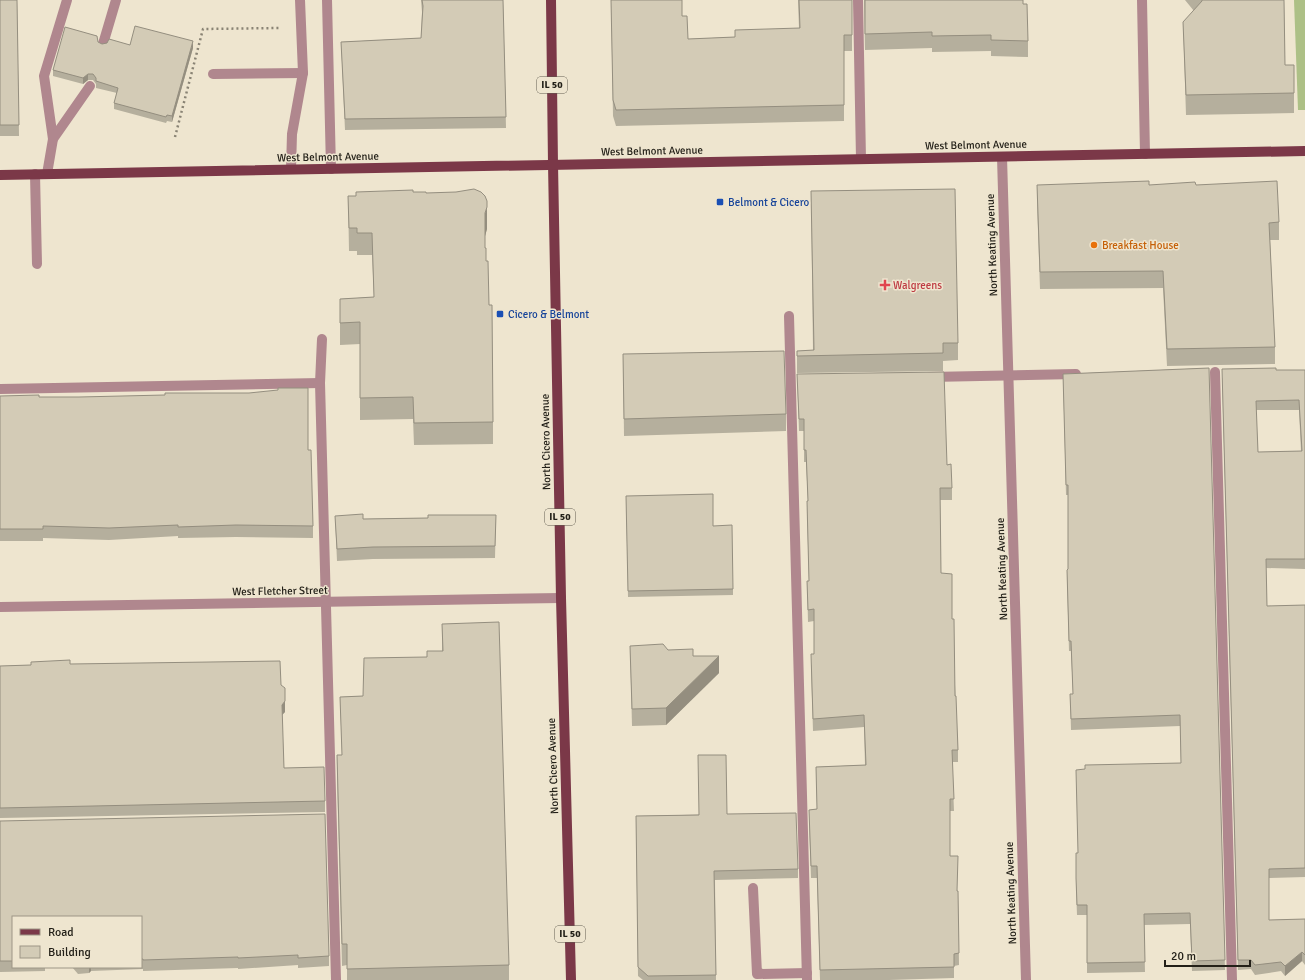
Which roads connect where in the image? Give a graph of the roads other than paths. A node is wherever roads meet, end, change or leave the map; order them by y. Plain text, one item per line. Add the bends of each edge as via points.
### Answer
1 (67, 0) edge
2 (116, 0) edge
3 (300, 0) edge
4 (327, 0) edge
5 (551, 0) edge
6 (858, 0) edge
7 (1142, 0) edge
8 (103, 44) edge
9 (303, 73) junction
10 (213, 74) dead end
11 (90, 86) dead end
12 (53, 139) junction
13 (1305, 151) edge
14 (1145, 154) junction
15 (1002, 157) junction
16 (862, 159) junction
17 (552, 164) junction
18 (291, 169) junction
19 (331, 169) junction
20 (35, 174) junction
21 (47, 174) junction
22 (0, 175) edge
23 (37, 264) dead end
24 (789, 316) dead end
25 (322, 339) dead end
26 (1215, 372) dead end
27 (1084, 374) edge
28 (1008, 376) junction
29 (923, 377) edge
30 (320, 383) junction
31 (0, 389) edge
32 (561, 598) junction
33 (326, 602) junction
34 (0, 608) edge
35 (753, 888) dead end
36 (807, 976) edge
37 (336, 980) edge
38 (571, 980) edge
39 (1026, 980) edge
40 (1232, 980) edge

1 - 12 street via 44,76
2 - 8 street
3 - 9 street
4 - 19 street
5 - 17 main road, North Cicero Avenue / IL 50
6 - 16 street
7 - 14 street
9 - 10 street
9 - 18 street via 292,134
11 - 12 street
12 - 21 street
13 - 14 main road, West Belmont Avenue
14 - 15 main road, West Belmont Avenue
15 - 16 main road, West Belmont Avenue
15 - 28 street, North Keating Avenue
16 - 17 main road, West Belmont Avenue
17 - 19 main road, West Belmont Avenue
17 - 32 main road, North Cicero Avenue / IL 50
18 - 19 main road, West Belmont Avenue
18 - 21 main road, West Belmont Avenue
20 - 21 main road, West Belmont Avenue
20 - 22 main road, West Belmont Avenue
20 - 23 street
24 - 36 street via 794,380
25 - 30 street
26 - 40 street
27 - 28 street
28 - 29 street
28 - 39 street, North Keating Avenue
30 - 31 street
30 - 33 street
32 - 33 street, West Fletcher Street
32 - 38 main road, North Cicero Avenue / IL 50
33 - 34 street, West Fletcher Street
33 - 37 street via 328,818
35 - 36 street via 757,974

